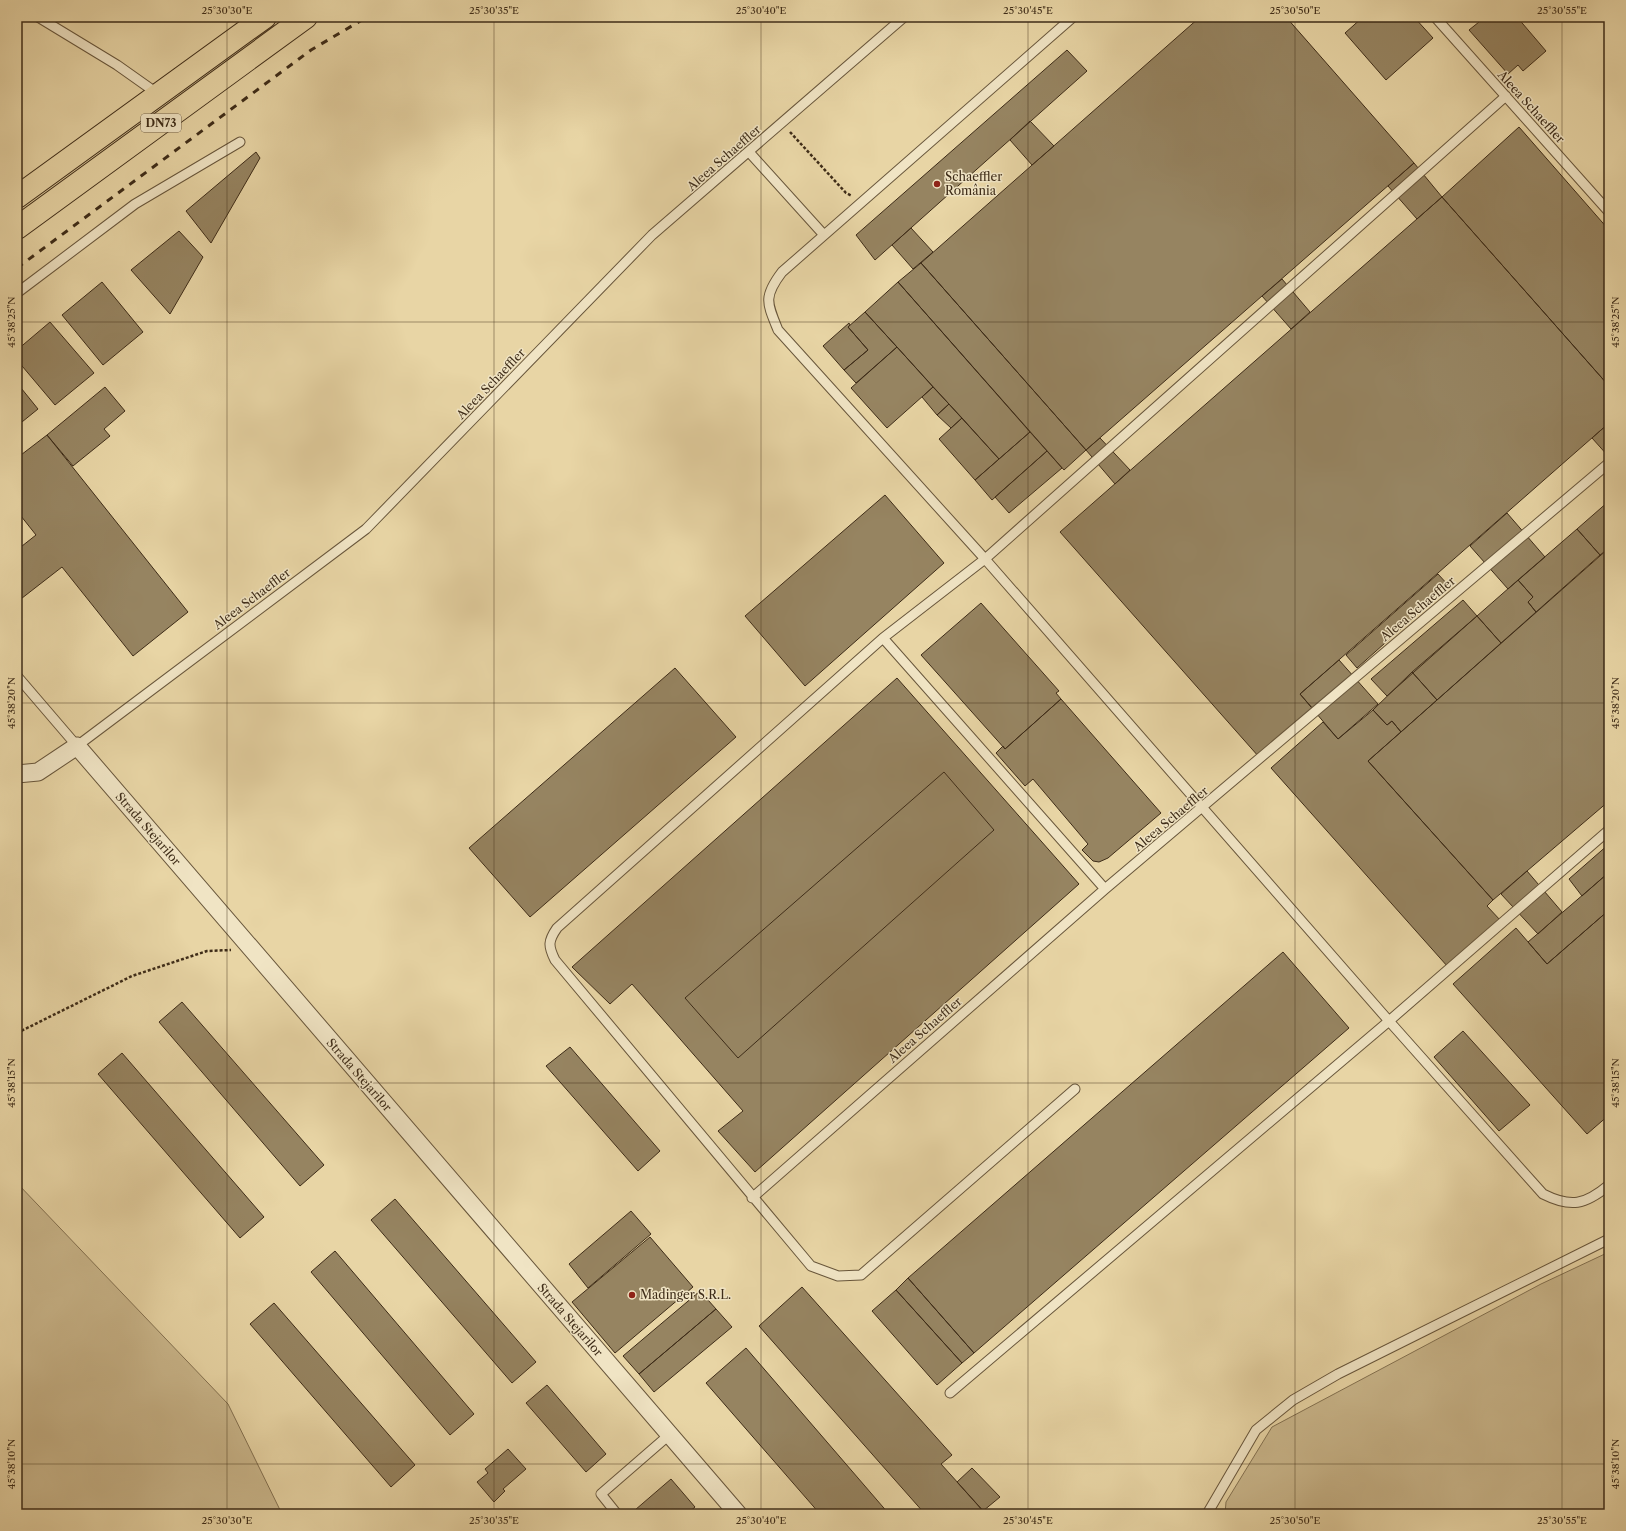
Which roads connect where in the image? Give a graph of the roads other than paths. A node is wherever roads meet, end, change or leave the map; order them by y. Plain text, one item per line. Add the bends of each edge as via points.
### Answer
1 (38, 17) edge
2 (264, 17) edge
3 (306, 17) edge
4 (904, 17) edge
5 (1073, 17) edge
6 (1435, 17) edge
7 (158, 94) junction
8 (1506, 96) junction
9 (240, 142) dead end
10 (749, 152) junction
11 (17, 197) edge
12 (1609, 212) edge
13 (17, 228) edge
14 (824, 235) junction
15 (17, 292) edge
16 (1609, 463) edge
17 (985, 559) junction
18 (884, 638) junction
19 (17, 676) edge
20 (77, 746) junction
21 (17, 774) edge
22 (1203, 807) junction
23 (1609, 830) edge
24 (1105, 889) junction
25 (1389, 1021) junction
26 (1075, 1089) dead end
27 (1609, 1185) edge
28 (752, 1198) junction
29 (1609, 1239) edge
30 (950, 1393) dead end
31 (669, 1435) junction
32 (617, 1514) edge
33 (738, 1514) edge
34 (1208, 1514) edge

1 - 7 lane via 117,65
2 - 7 highway, DN73
3 - 13 highway, DN73
4 - 10 lane, Aleea Schaeffler
5 - 14 lane
6 - 8 lane, Aleea Schaeffler
7 - 11 highway, DN73
8 - 12 lane, Aleea Schaeffler
8 - 17 lane
9 - 15 lane via 135,204
10 - 14 lane
10 - 20 lane, Aleea Schaeffler via 652,235 366,529
14 - 17 lane via 782,272 770,287 768,306 778,330
16 - 22 lane, Aleea Schaeffler
17 - 18 lane
17 - 22 lane
18 - 24 lane
18 - 28 lane via 557,928 549,940 550,951 555,960
19 - 20 lane
20 - 21 street via 38,772
20 - 31 street, Strada Stejarilor
22 - 24 lane, Aleea Schaeffler
22 - 25 lane
23 - 25 lane
24 - 28 lane, Aleea Schaeffler
25 - 27 lane via 1543,1194 1558,1202 1577,1203 1594,1198
25 - 30 lane
26 - 28 lane via 861,1275 838,1276 811,1266
29 - 34 lane via 1338,1374 1293,1400 1256,1430
31 - 32 lane via 601,1494
31 - 33 street, Strada Stejarilor

